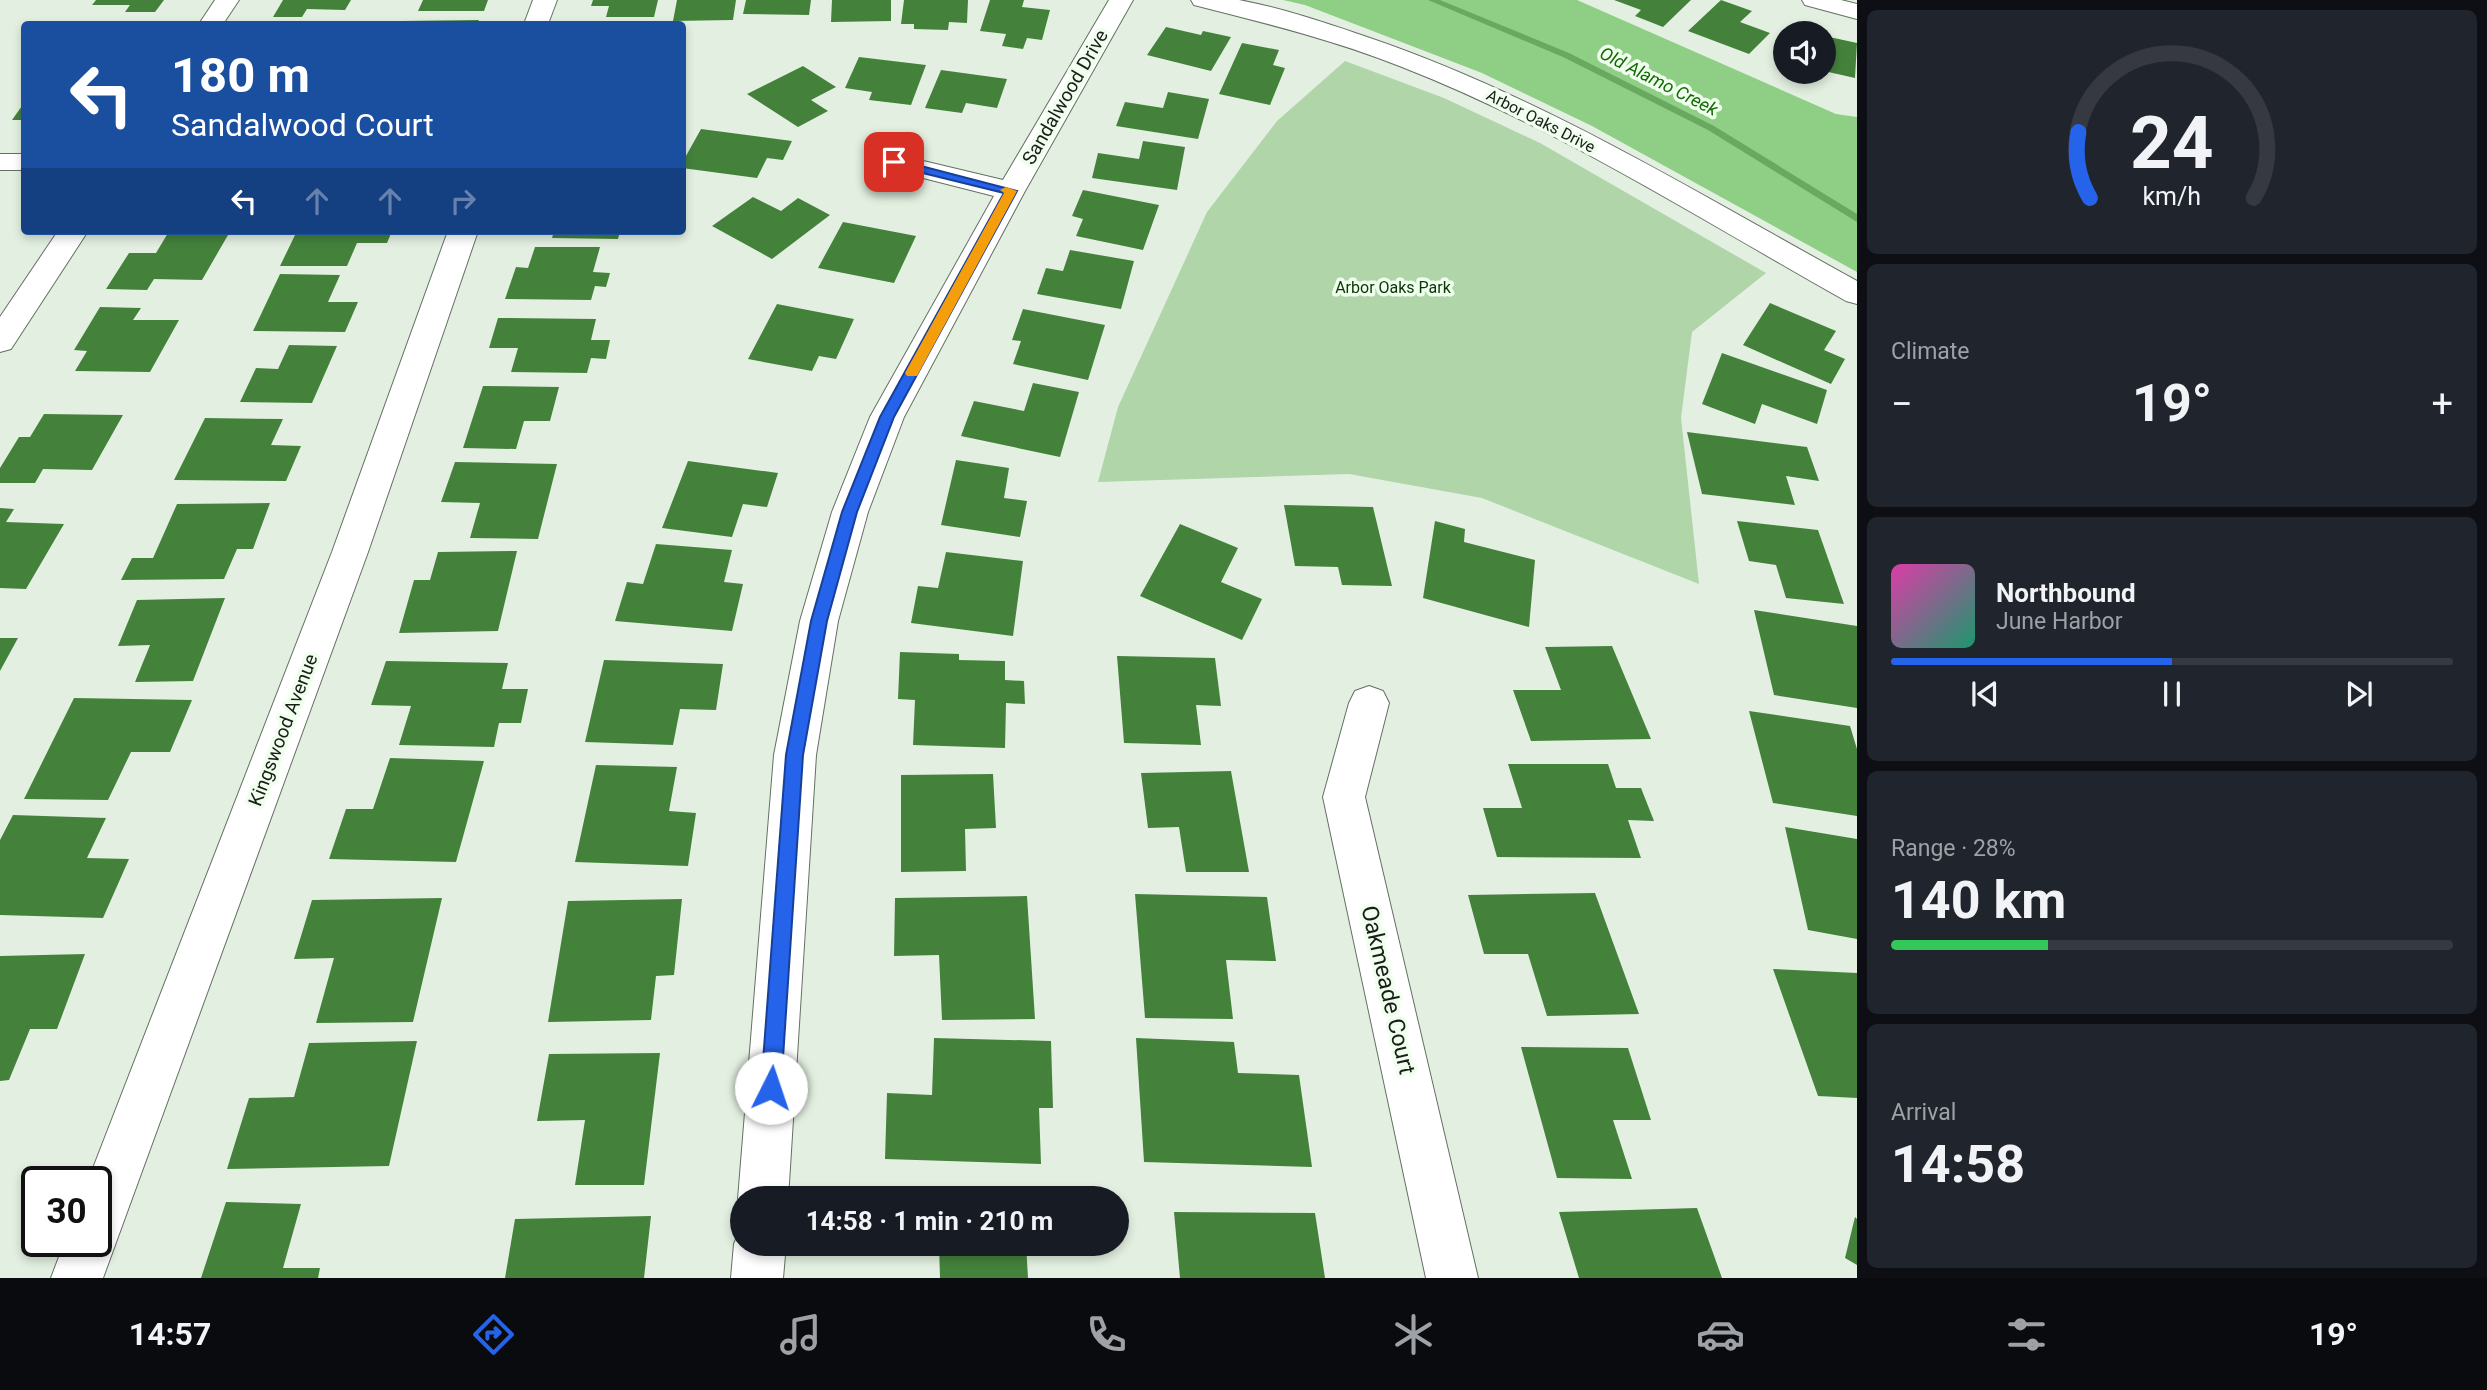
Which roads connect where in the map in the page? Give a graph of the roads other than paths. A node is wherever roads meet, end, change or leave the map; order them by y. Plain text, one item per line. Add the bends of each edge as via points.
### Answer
1 (227, 0) edge
2 (545, 0) edge
3 (1121, 0) edge
4 (1203, 0) edge
5 (1814, 0) edge
6 (1857, 12) edge
7 (213, 21) edge
8 (538, 21) edge
9 (0, 162) edge
10 (21, 162) edge
11 (894, 162) dead end
12 (1011, 191) junction
13 (70, 235) edge
14 (462, 235) edge
15 (1857, 294) edge
16 (0, 341) edge
17 (1369, 703) dead end
18 (112, 1185) edge
19 (764, 1186) edge
20 (759, 1256) edge
21 (85, 1257) edge
22 (77, 1278) edge
23 (757, 1278) edge
24 (1452, 1278) edge

1 - 7 street
2 - 8 street
3 - 12 street, Sandalwood Drive
4 - 15 street, Arbor Oaks Drive via 1371,47 1478,89 1564,131
5 - 6 street
9 - 10 street
11 - 12 street
12 - 19 street, Sandalwood Drive via 887,417 849,512 819,621 795,755
13 - 16 street
14 - 18 street, Kingswood Avenue via 350,552
17 - 24 street, Oakmeade Court via 1344,797
20 - 23 street
21 - 22 street

